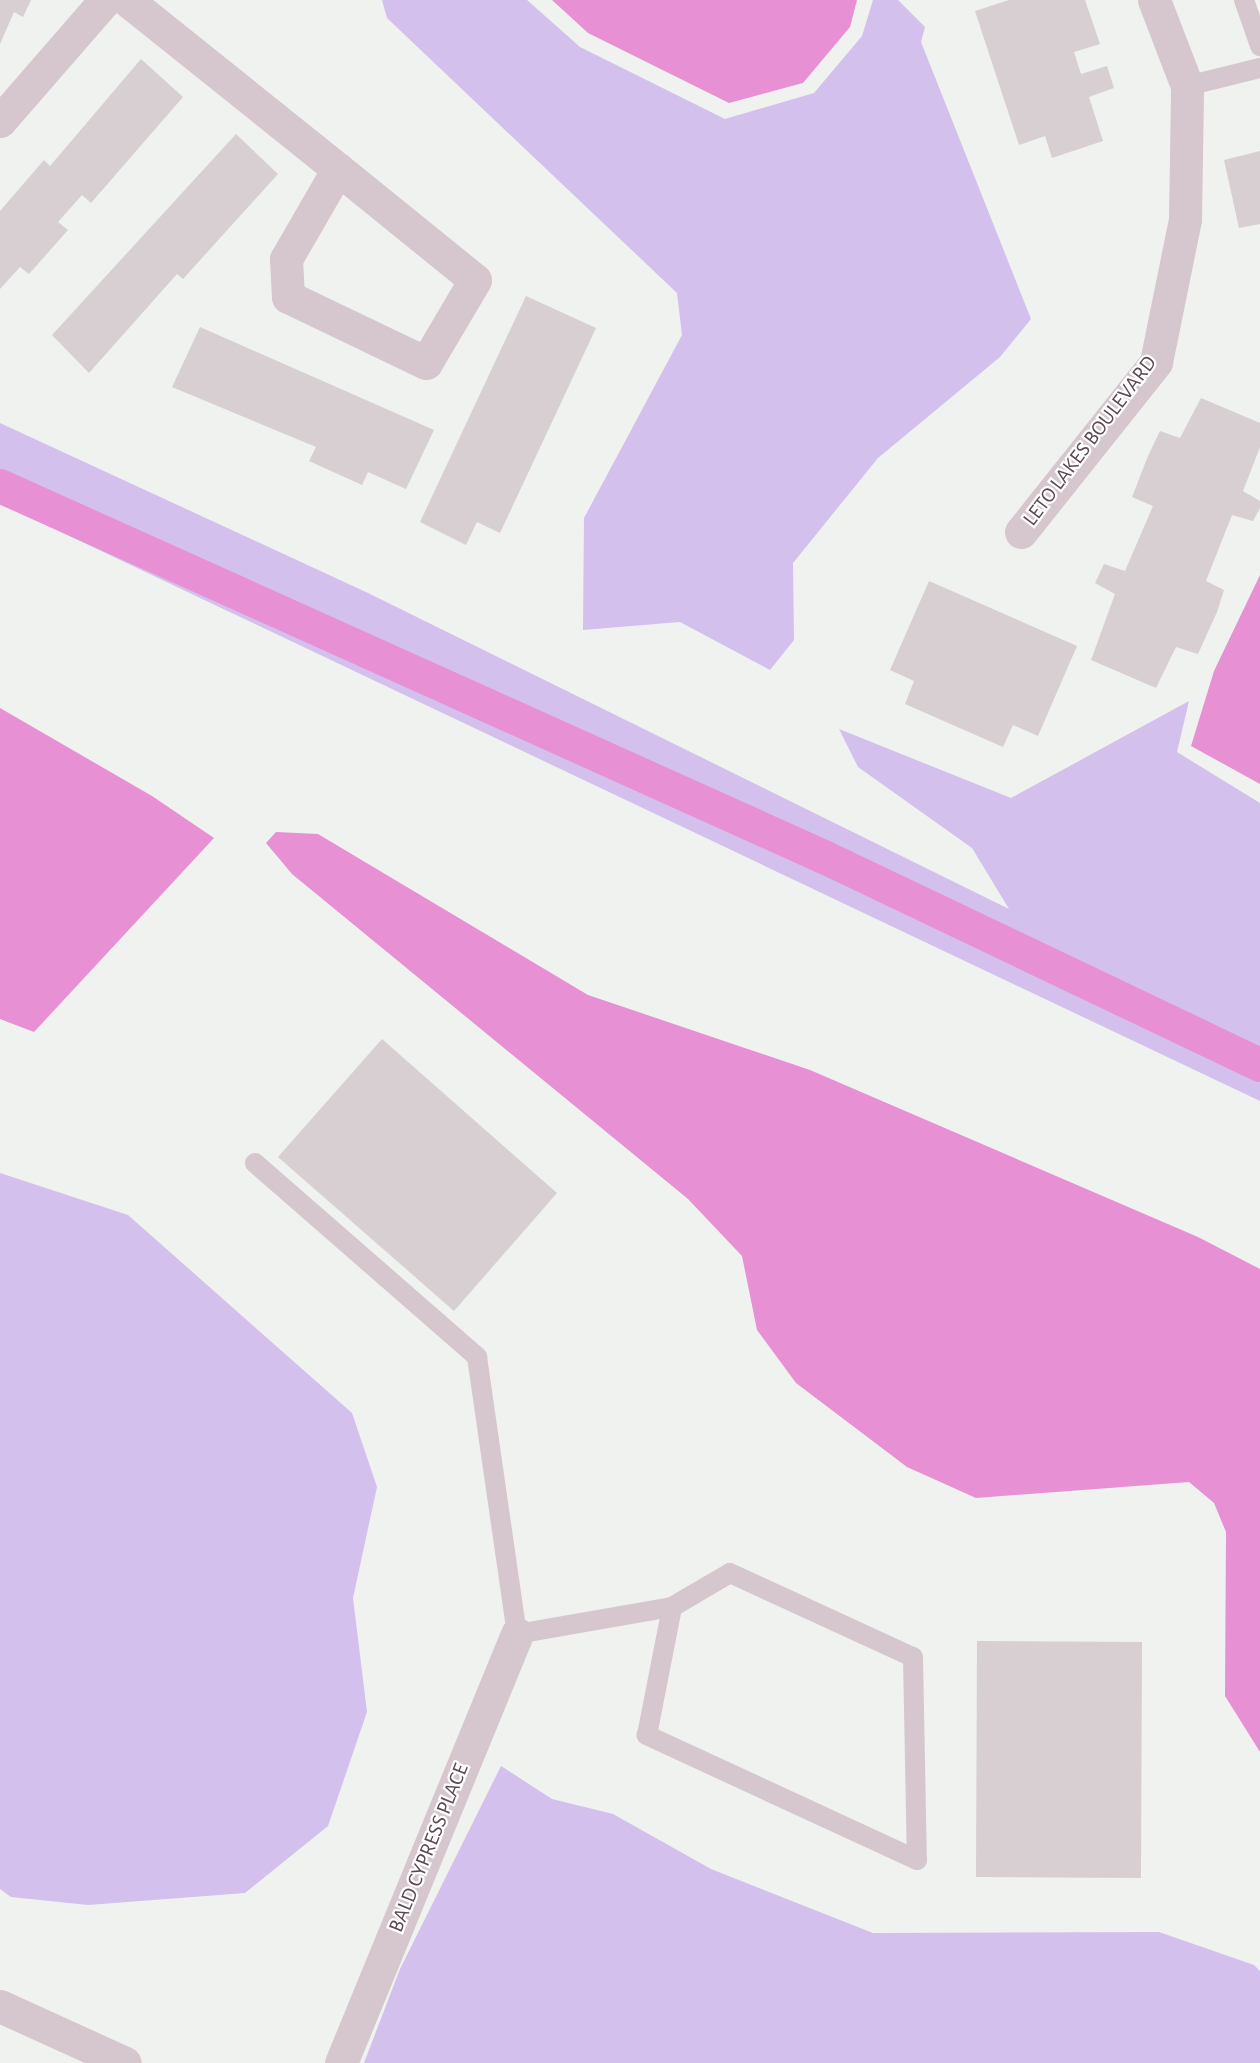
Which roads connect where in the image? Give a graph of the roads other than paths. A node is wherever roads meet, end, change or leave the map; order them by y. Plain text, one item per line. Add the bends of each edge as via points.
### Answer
1 (105, 0) edge
2 (127, 0) edge
3 (1154, 0) edge
4 (1244, 0) edge
5 (1260, 46) edge
6 (1260, 68) edge
7 (1187, 86) junction
8 (0, 121) edge
9 (338, 169) junction
10 (1022, 532) dead end
11 (255, 1163) dead end
12 (672, 1607) junction
13 (517, 1634) junction
14 (0, 2006) edge
15 (125, 2063) edge
16 (341, 2063) edge

1 - 8 street
2 - 9 street
3 - 7 street, LETO LAKES BOULEVARD
4 - 5 lane
6 - 7 lane
7 - 10 street, LETO LAKES BOULEVARD via 1185,219 1156,362
9 - 9 street via 475,280 426,363 288,297 286,259
11 - 13 lane via 477,1357
12 - 12 lane via 730,1573 914,1657 917,1860 647,1735
12 - 13 lane
13 - 16 street, BALD CYPRESS PLACE
14 - 15 street

